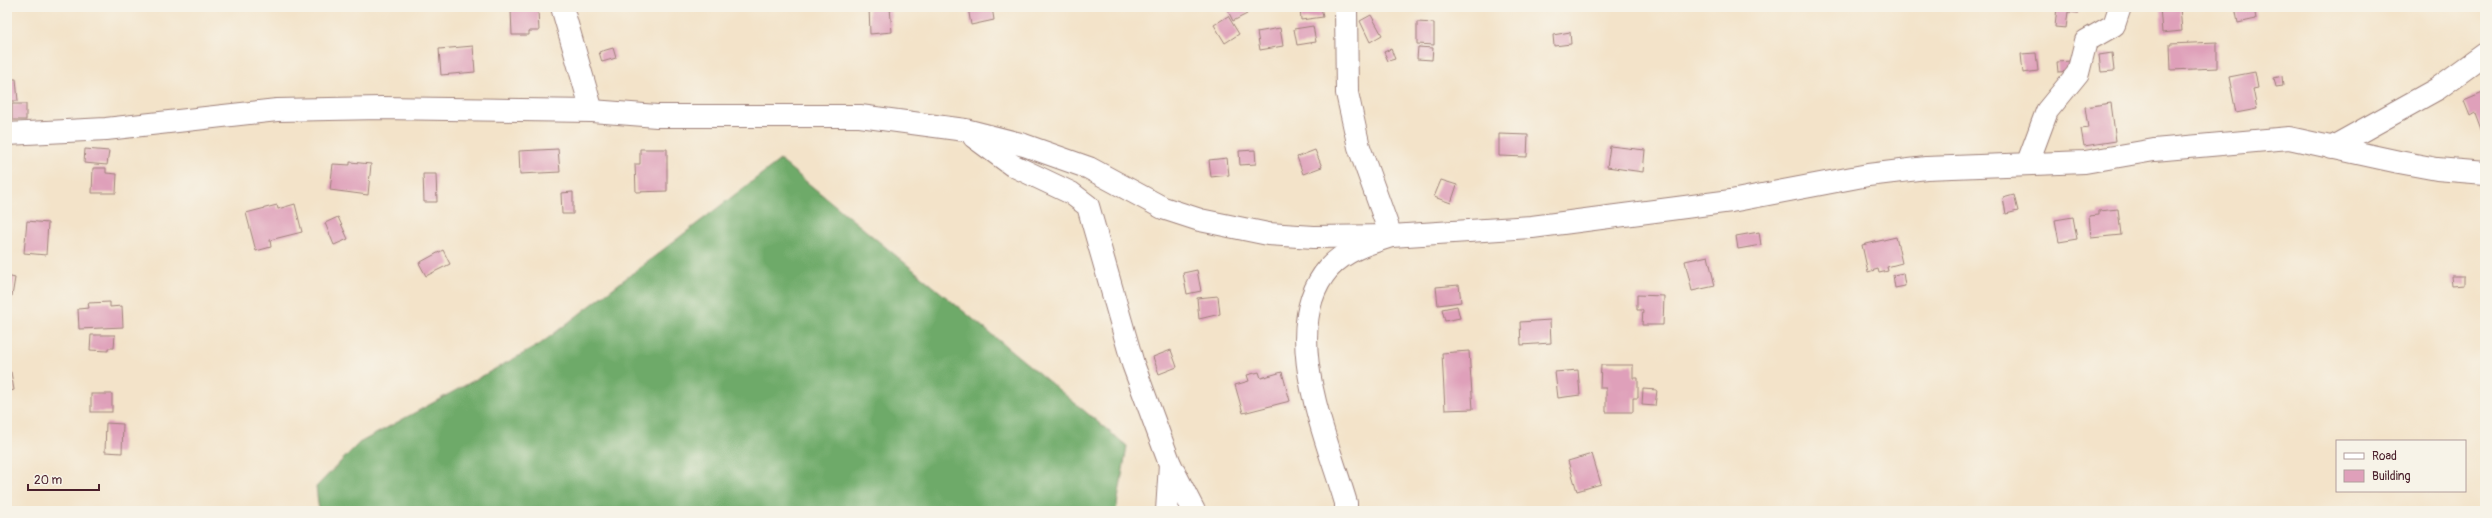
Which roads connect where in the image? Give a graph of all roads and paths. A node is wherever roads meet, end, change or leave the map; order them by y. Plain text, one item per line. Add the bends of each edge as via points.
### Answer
1 (562, 7) edge
2 (1346, 7) edge
3 (2120, 7) edge
4 (2485, 54) edge
5 (592, 111) junction
6 (965, 130) junction
7 (7, 134) edge
8 (2331, 148) junction
9 (2028, 162) junction
10 (2485, 173) edge
11 (1390, 236) junction
12 (1170, 464) junction
13 (1167, 511) edge
14 (1194, 511) edge
15 (1346, 511) edge

1 - 5 street
2 - 11 street via 1347,93 1359,147
3 - 9 street via 2114,25 2086,41 2078,73 2047,111
4 - 8 street via 2437,89
5 - 6 street via 657,116 860,116
5 - 7 street via 381,108 277,110 106,129
6 - 11 street via 1061,157 1089,168 1163,208 1232,228 1268,234 1314,237
6 - 12 street via 1012,165 1072,193 1088,206 1133,364
8 - 9 street via 2289,138 2154,150 2085,162
8 - 10 street via 2437,169
9 - 11 street via 1926,168 1868,175 1731,201 1532,227
11 - 15 street via 1358,247 1330,267 1314,289 1306,318 1312,390 1346,503
12 - 13 street
12 - 14 street

